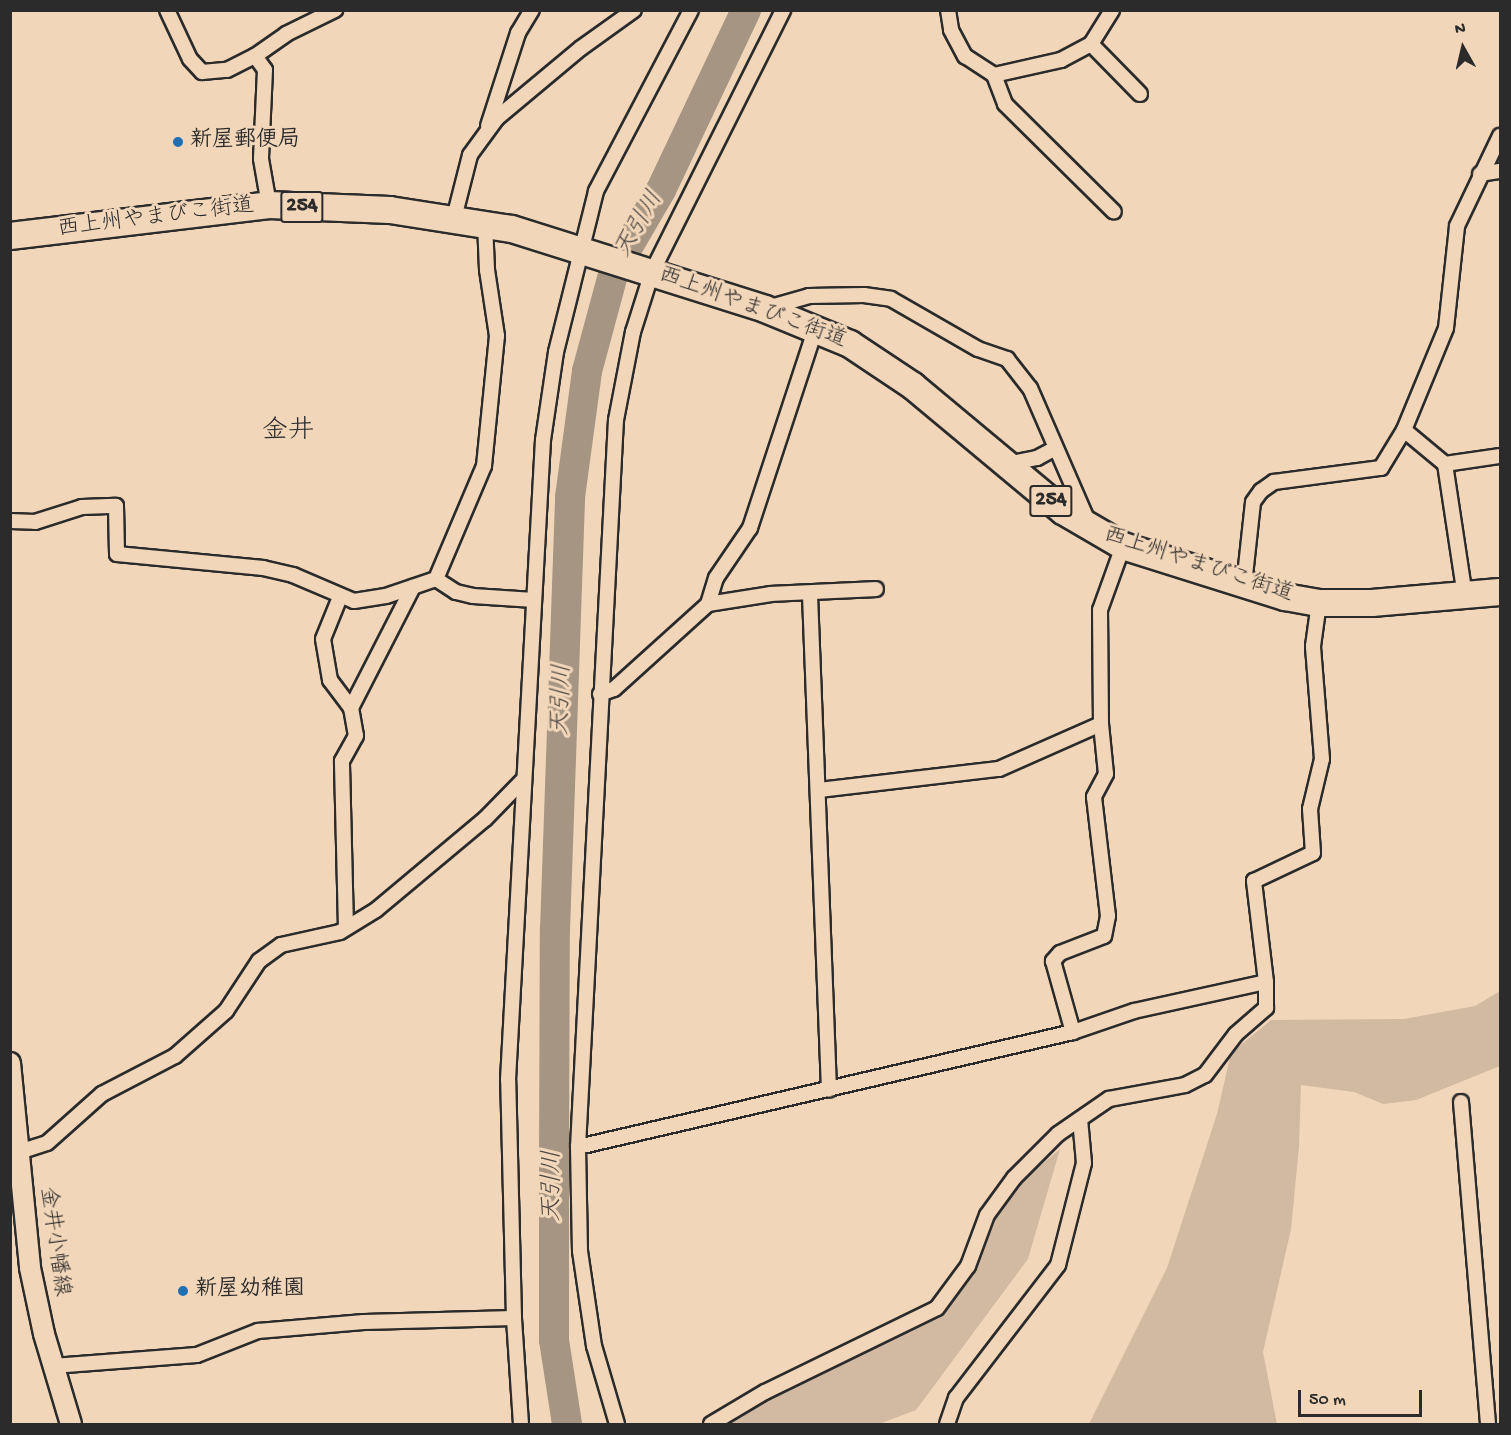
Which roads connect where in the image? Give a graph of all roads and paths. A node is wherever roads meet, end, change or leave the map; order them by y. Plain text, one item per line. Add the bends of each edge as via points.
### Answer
1 (167, 10) edge
2 (335, 10) edge
3 (532, 10) edge
4 (634, 10) edge
5 (691, 10) edge
6 (783, 10) edge
7 (948, 10) edge
8 (1112, 10) edge
9 (1091, 44) junction
10 (255, 56) junction
11 (994, 75) junction
12 (1140, 94) dead end
13 (486, 133) junction
14 (1500, 136) edge
15 (1500, 171) edge
16 (1480, 174) junction
17 (269, 206) junction
18 (1114, 212) dead end
19 (454, 218) junction
20 (485, 223) junction
21 (10, 236) edge
22 (585, 250) junction
23 (649, 271) junction
24 (765, 309) junction
25 (816, 327) junction
26 (1404, 430) junction
27 (1056, 448) junction
28 (1500, 456) edge
29 (1004, 464) junction
30 (1444, 464) junction
31 (10, 521) edge
32 (1092, 530) junction
33 (1123, 546) junction
34 (436, 579) junction
35 (1244, 585) junction
36 (413, 587) junction
37 (876, 589) dead end
38 (1500, 592) edge
39 (810, 595) junction
40 (340, 597) junction
41 (1465, 597) junction
42 (534, 600) junction
43 (1320, 603) junction
44 (708, 604) junction
45 (600, 694) junction
46 (351, 708) junction
47 (1101, 724) junction
48 (524, 779) junction
49 (819, 790) junction
50 (346, 928) junction
51 (1266, 982) junction
52 (1073, 1032) junction
53 (10, 1063) edge
54 (829, 1090) junction
55 (1461, 1102) dead end
56 (1080, 1119) junction
57 (578, 1147) junction
58 (19, 1152) junction
59 (15, 1184) edge
60 (514, 1318) junction
61 (53, 1366) junction
62 (71, 1425) edge
63 (521, 1425) edge
64 (617, 1425) edge
65 (711, 1425) edge
66 (947, 1425) edge
67 (1488, 1425) edge

1 - 10 street via 190,59 202,72 227,70
2 - 10 street via 286,34
3 - 13 street via 518,33
4 - 13 street via 581,48 497,118
5 - 22 street via 596,191
6 - 23 street
7 - 11 street via 951,30 965,56
8 - 9 street
9 - 11 street via 1061,60
9 - 12 street
10 - 17 street via 265,70 261,159
11 - 18 street via 1005,104
13 - 19 street via 470,155
14 - 16 street via 1498,147
15 - 16 street
16 - 26 street via 1457,226 1446,328
17 - 19 highway, 西上州やまびこ街道 / 254 via 390,210
17 - 21 highway, 西上州やまびこ街道 / 254
19 - 20 highway, 西上州やまびこ街道 / 254
20 - 22 highway, 西上州やまびこ街道 / 254
20 - 34 street via 497,336 484,466
22 - 23 highway, 西上州やまびこ街道 / 254
22 - 42 street via 556,352 543,440
23 - 24 highway, 西上州やまびこ街道 / 254
23 - 45 street via 616,420
24 - 25 highway, 西上州やまびこ街道 / 254
24 - 27 street via 809,296 864,295 891,299 978,349 1007,359 1030,388
25 - 29 highway, 西上州やまびこ街道 / 254 via 888,368
25 - 44 street via 750,528 716,578
26 - 30 street
26 - 35 street via 1381,468 1274,482 1261,491 1253,502
27 - 29 street via 1037,458
27 - 32 street
28 - 30 street
29 - 32 highway, 西上州やまびこ街道 / 254
30 - 41 street
31 - 40 street via 36,522 82,507 116,506 117,554 263,568 293,575
32 - 33 highway, 西上州やまびこ街道 / 254
33 - 35 highway, 西上州やまびこ街道 / 254
33 - 47 street via 1100,610
34 - 36 street
34 - 42 street via 456,592 473,596
35 - 43 highway, 西上州やまびこ街道 / 254
36 - 40 street via 354,601
36 - 46 street
37 - 39 street
38 - 41 highway, 西上州やまびこ街道 / 254
39 - 44 street via 771,594
39 - 49 street
40 - 46 street via 323,639 330,680
41 - 43 highway, 西上州やまびこ街道 / 254
42 - 48 street
43 - 51 street via 1313,646 1322,759 1310,809 1313,853 1254,881
44 - 45 street via 614,689
45 - 57 street
46 - 50 street via 356,736 342,761
47 - 49 street via 999,769
47 - 52 street via 1106,774 1094,797 1108,916 1104,936 1060,953 1053,961
48 - 50 street via 485,819 376,910
48 - 60 street via 508,1080
49 - 54 street
50 - 58 street via 281,945 259,961 226,1011 175,1056 102,1094 47,1143
51 - 52 street via 1134,1011
51 - 56 street via 1266,1008 1236,1034 1205,1075 1185,1085 1109,1099
52 - 54 street
53 - 58 main road, 金井小幡線
54 - 57 street
55 - 67 street
56 - 65 street via 1014,1178 987,1215 968,1266 936,1308 765,1392
56 - 66 street via 1084,1163 1058,1265 956,1398
57 - 64 street via 580,1251 594,1346
58 - 59 main road, 金井小幡線
59 - 61 main road, 金井小幡線
60 - 61 street via 364,1322 258,1331 197,1355
60 - 63 street
61 - 62 main road, 金井小幡線

